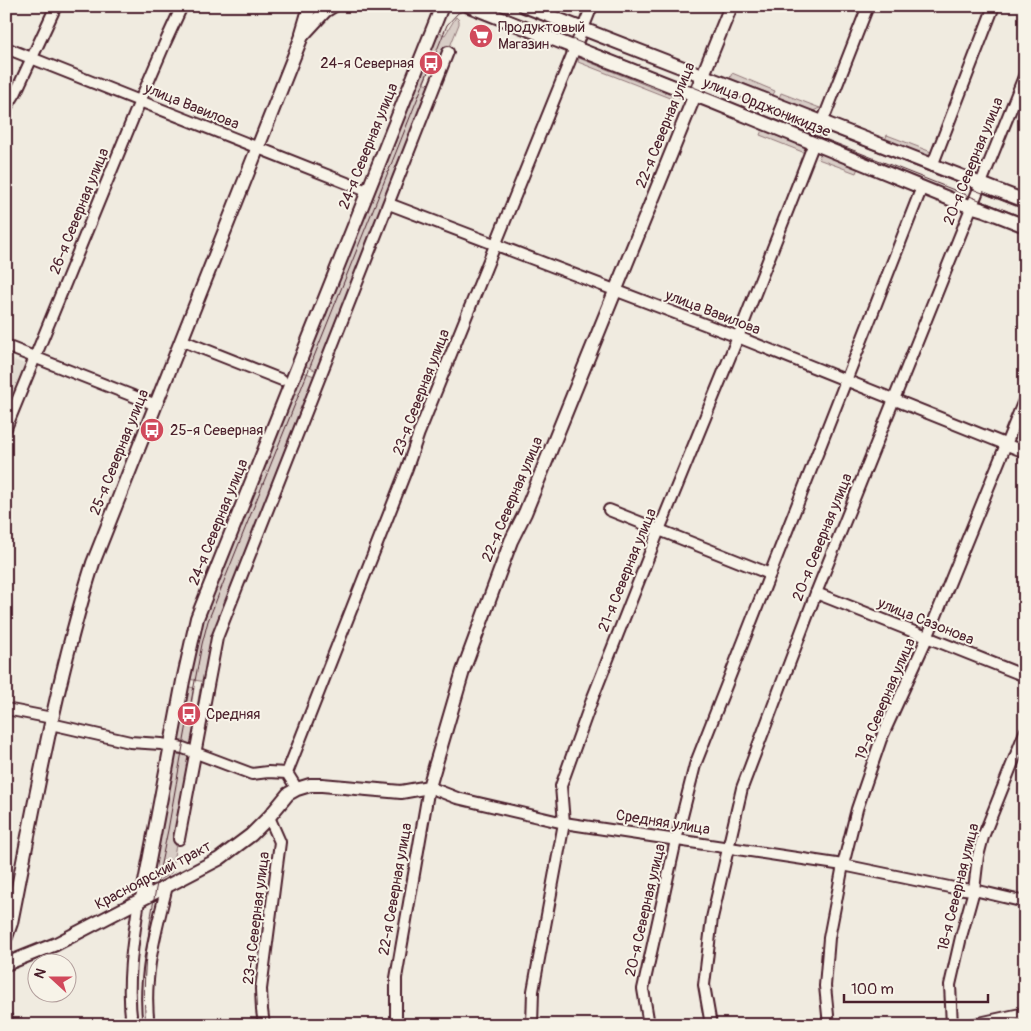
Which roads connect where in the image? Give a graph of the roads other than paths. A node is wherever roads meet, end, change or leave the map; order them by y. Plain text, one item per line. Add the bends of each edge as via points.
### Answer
1 (56, 6) edge
2 (182, 6) edge
3 (310, 6) edge
4 (333, 6) edge
5 (442, 6) edge
6 (468, 6) edge
7 (524, 6) edge
8 (592, 6) edge
9 (731, 6) edge
10 (868, 6) edge
11 (994, 6) edge
12 (583, 29) junction
13 (302, 36) junction
14 (6, 48) edge
15 (575, 48) junction
16 (448, 52) dead end
17 (31, 58) junction
18 (1025, 74) edge
19 (703, 76) junction
20 (695, 96) junction
21 (140, 101) junction
22 (6, 108) edge
23 (822, 123) junction
24 (814, 143) junction
25 (257, 148) junction
26 (932, 166) junction
27 (980, 183) junction
28 (922, 187) junction
29 (367, 191) junction
30 (1025, 201) edge
31 (389, 204) junction
32 (971, 207) junction
33 (1025, 226) edge
34 (495, 246) junction
35 (615, 291) junction
36 (738, 337) junction
37 (181, 340) junction
38 (6, 346) edge
39 (35, 357) junction
40 (282, 380) dead end
41 (844, 381) junction
42 (1025, 398) edge
43 (893, 400) junction
44 (156, 405) junction
45 (6, 428) edge
46 (1005, 444) junction
47 (1025, 452) edge
48 (609, 510) dead end
49 (659, 530) junction
50 (770, 574) junction
51 (816, 593) junction
52 (926, 638) junction
53 (1025, 676) edge
54 (6, 709) edge
55 (51, 721) junction
56 (1025, 732) edge
57 (171, 746) junction
58 (194, 753) junction
59 (287, 773) junction
60 (297, 788) junction
61 (429, 788) junction
62 (269, 817) junction
63 (564, 823) junction
64 (178, 839) dead end
65 (676, 840) junction
66 (727, 848) junction
67 (843, 865) junction
68 (167, 886) junction
69 (974, 890) junction
70 (140, 899) junction
71 (1025, 902) edge
72 (6, 937) edge
73 (6, 964) edge
74 (1025, 1013) edge
75 (6, 1017) edge
76 (8, 1025) edge
77 (132, 1025) edge
78 (149, 1025) edge
79 (264, 1025) edge
80 (397, 1025) edge
81 (532, 1025) edge
82 (649, 1025) edge
83 (711, 1025) edge
84 (829, 1025) edge
85 (952, 1025) edge
86 (970, 1025) edge

1 - 17 street
2 - 21 street, 26-я Северная улица
3 - 13 main road
4 - 13 main road, 25-я Северная улица
5 - 29 main road, 24-я Северная улица
6 - 15 main road, улица Орджоникидзе
7 - 12 main road, улица Орджоникидзе
8 - 12 street, 23-я Северная улица
9 - 19 main road, 22-я Северная улица
10 - 23 street
11 - 26 street
12 - 15 street, 23-я Северная улица
12 - 19 main road, улица Орджоникидзе
13 - 25 main road, 25-я Северная улица
14 - 17 street, улица Вавилова
15 - 20 main road, улица Орджоникидзе
15 - 34 street, 23-я Северная улица
16 - 31 street
17 - 21 street, улица Вавилова
17 - 22 street
18 - 27 street, 20-я Северная улица
19 - 20 main road, 22-я Северная улица
19 - 23 main road, улица Орджоникидзе
20 - 24 main road, улица Орджоникидзе
20 - 35 main road, 22-я Северная улица
21 - 25 street, улица Вавилова
21 - 39 street, 26-я Северная улица
23 - 26 main road, улица Орджоникидзе
24 - 28 main road, улица Орджоникидзе
24 - 36 street, 21-я Северная улица
25 - 29 street, улица Вавилова
25 - 37 main road, 25-я Северная улица
26 - 27 main road, улица Орджоникидзе
27 - 30 main road, улица Орджоникидзе
27 - 32 street, 20-я Северная улица
28 - 32 main road, улица Орджоникидзе
28 - 41 street, 20-я Северная улица
29 - 57 main road, 24-я Северная улица via 197,618
31 - 34 street, улица Вавилова
31 - 58 street via 217,638
32 - 33 main road, улица Орджоникидзе
32 - 43 street, 20-я Северная улица
34 - 35 street, улица Вавилова
34 - 59 street, 23-я Северная улица
35 - 36 street, улица Вавилова
35 - 61 main road, 22-я Северная улица via 476,634 455,694
36 - 41 street, улица Вавилова
36 - 49 street, 21-я Северная улица
37 - 40 street
37 - 44 main road, 25-я Северная улица
38 - 39 street
39 - 44 street
39 - 45 street, 26-я Северная улица
41 - 43 street, улица Вавилова
41 - 50 street, 20-я Северная улица
42 - 46 street, 19-я Северная улица
43 - 46 street, улица Вавилова
43 - 51 street, 20-я Северная улица
44 - 55 main road, 25-я Северная улица via 92,563
46 - 47 street, улица Вавилова
46 - 52 street, 19-я Северная улица
48 - 49 street
49 - 50 street
49 - 63 street, 21-я Северная улица via 561,786
50 - 65 street, 20-я Северная улица via 695,765
51 - 52 street, улица Сазонова
51 - 66 street, 20-я Северная улица via 742,788
52 - 53 street, улица Сазонова
52 - 67 street, 19-я Северная улица via 881,739 857,809
54 - 55 street
55 - 57 street via 130,742
55 - 72 main road, 25-я Северная улица
56 - 69 street, 18-я Северная улица via 983,837
57 - 58 street
57 - 70 main road, 24-я Северная улица
58 - 59 street via 252,774
58 - 64 street
59 - 60 street
60 - 61 main road, Средняя улица via 322,785 401,792
60 - 62 main road, Красноярский тракт
61 - 63 street, Средняя улица via 457,798
61 - 80 street, 22-я Северная улица via 396,978
62 - 68 main road, Красноярский тракт via 252,835 219,859
62 - 79 street, 23-я Северная улица via 280,842 261,989
63 - 65 street, Средняя улица
63 - 81 street, 21-я Северная улица via 533,990
65 - 66 street, Средняя улица
65 - 82 street, 20-я Северная улица via 643,989
66 - 67 street, Средняя улица
66 - 83 street, 20-я Северная улица via 712,918 704,984
67 - 69 street, Средняя улица
67 - 84 street, 19-я Северная улица via 829,938 825,986
68 - 70 main road, Красноярский тракт
68 - 78 street via 150,958 147,988
69 - 71 street, Средняя улица
69 - 85 street, 18-я Северная улица via 950,985
70 - 73 main road, Красноярский тракт via 56,944
70 - 77 street, 24-я Северная улица via 130,968
74 - 86 street
75 - 76 street

